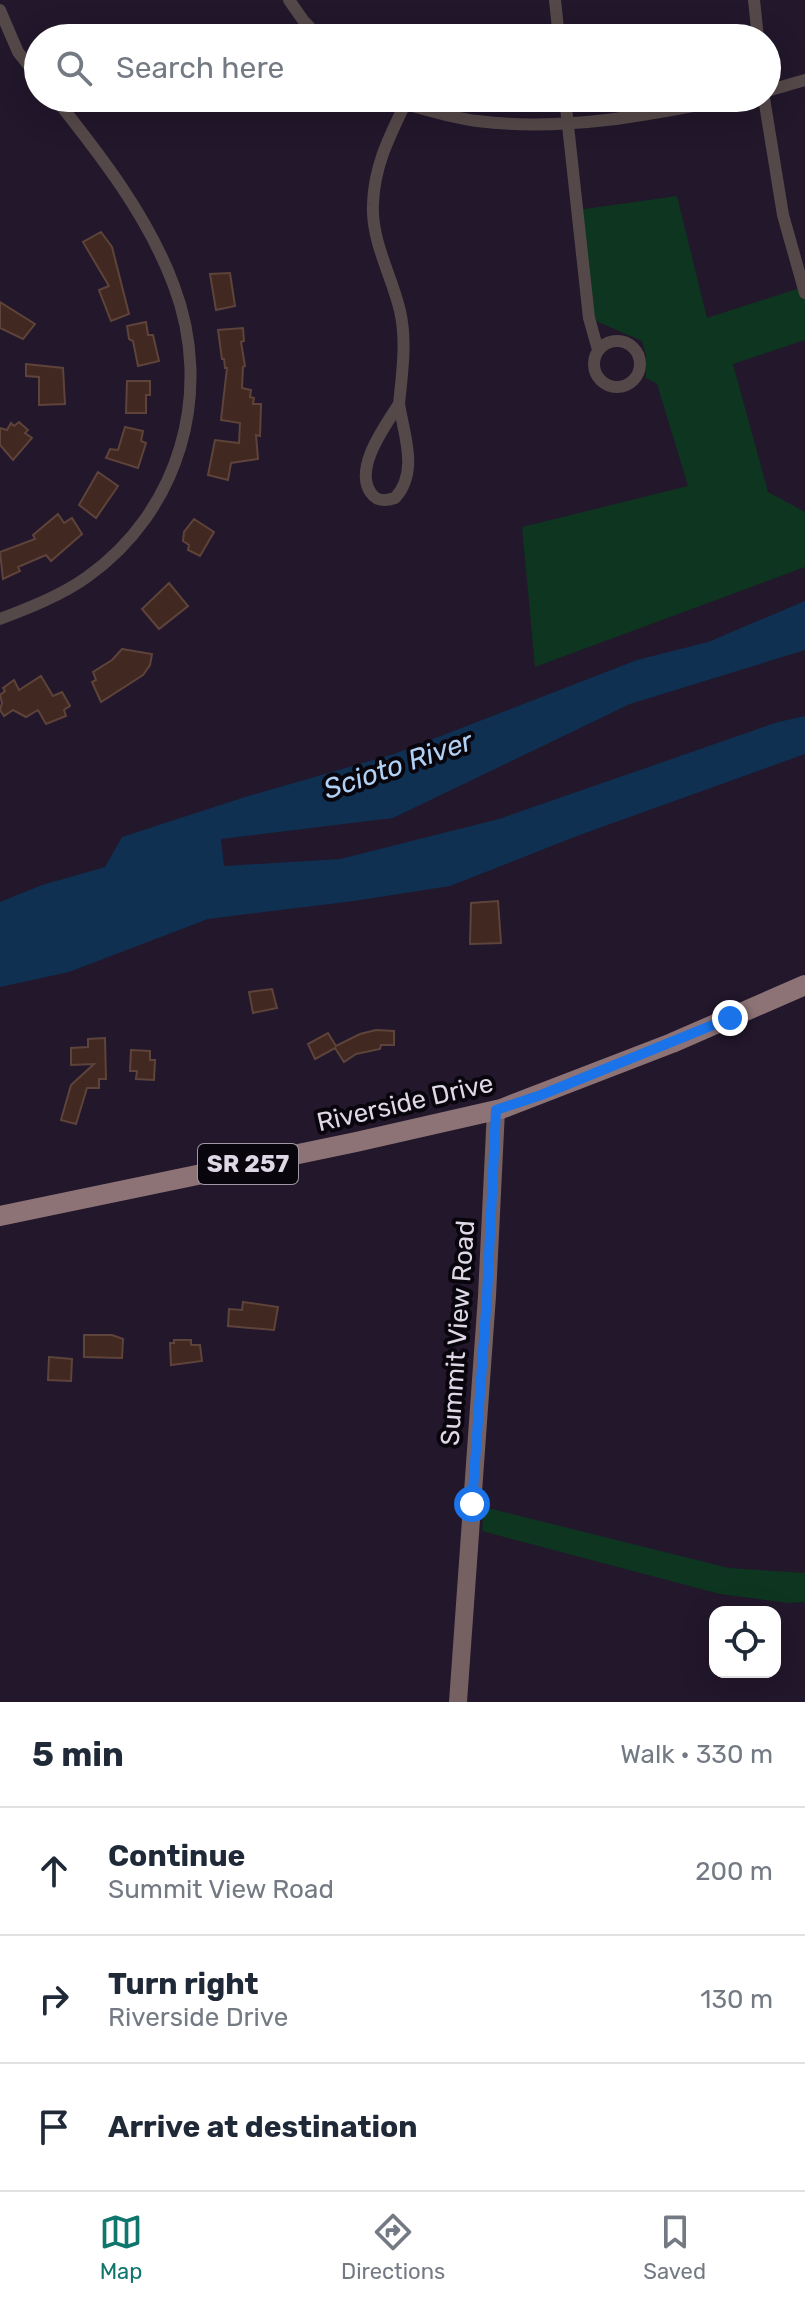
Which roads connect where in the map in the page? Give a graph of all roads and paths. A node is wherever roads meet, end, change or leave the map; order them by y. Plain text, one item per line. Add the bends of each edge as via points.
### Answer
1 (289, 0) edge
2 (555, 0) edge
3 (754, 0) edge
4 (0, 10) edge
5 (307, 24) edge
6 (558, 24) edge
7 (757, 24) edge
8 (24, 60) edge
9 (805, 80) edge
10 (781, 87) edge
11 (65, 112) edge
12 (396, 112) edge
13 (442, 112) edge
14 (567, 112) edge
15 (665, 112) edge
16 (766, 112) edge
17 (568, 125) junction
18 (805, 293) edge
19 (598, 350) dead end
20 (399, 404) junction
21 (0, 619) edge
22 (804, 991) edge
23 (496, 1110) junction
24 (0, 1216) edge
25 (458, 1702) edge

1 - 5 street
2 - 6 street
3 - 7 street
4 - 8 street
9 - 10 street
11 - 21 street via 142,216 174,286 190,356 188,419 176,466 138,530 87,577
12 - 20 street via 372,206 400,313 404,358
13 - 17 street via 476,121
14 - 17 street
15 - 17 street
16 - 18 street via 783,215
17 - 19 street via 589,318
20 - 20 street via 368,459 368,490 385,501 395,498 407,478 409,454
22 - 23 main road, Riverside Drive / SR 257
23 - 24 main road, Riverside Drive / SR 257
23 - 25 street, Summit View Road

